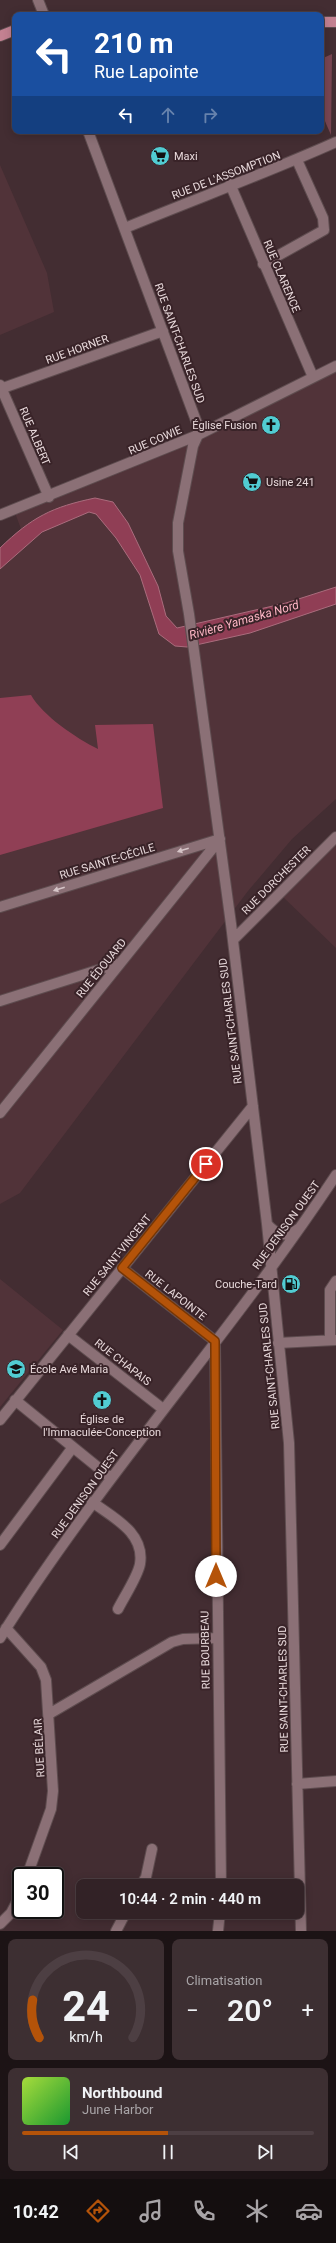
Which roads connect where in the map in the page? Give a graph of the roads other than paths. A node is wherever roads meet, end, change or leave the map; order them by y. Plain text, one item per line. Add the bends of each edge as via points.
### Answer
1 (38, 0) edge
2 (43, 12) edge
3 (324, 22) edge
4 (336, 22) edge
5 (12, 31) edge
6 (0, 36) edge
7 (89, 134) edge
8 (336, 142) edge
9 (297, 160) junction
10 (230, 184) junction
11 (124, 228) junction
12 (263, 264) junction
13 (163, 331) junction
14 (336, 366) edge
15 (312, 377) junction
16 (1, 388) edge
17 (198, 436) junction
18 (49, 497) junction
19 (0, 515) edge
20 (336, 836) edge
21 (220, 839) junction
22 (0, 907) edge
23 (232, 940) junction
24 (120, 963) junction
25 (0, 1001) edge
26 (253, 1106) junction
27 (0, 1113) edge
28 (336, 1175) edge
29 (267, 1224) junction
30 (302, 1225) junction
31 (271, 1267) junction
32 (122, 1268) junction
33 (336, 1281) edge
34 (68, 1335) junction
35 (333, 1339) edge
36 (215, 1341) junction
37 (278, 1342) junction
38 (15, 1400) junction
39 (163, 1409) junction
40 (0, 1420) edge
41 (74, 1447) junction
42 (110, 1478) junction
43 (92, 1502) junction
44 (0, 1545) edge
45 (118, 1609) dead end
46 (6, 1628) junction
47 (0, 1638) edge
48 (217, 1638) junction
49 (49, 1714) junction
50 (336, 1781) edge
51 (297, 1784) junction
52 (152, 1848) dead end
53 (30, 1867) edge
54 (145, 1879) edge
55 (221, 1879) edge
56 (12, 1911) edge
57 (122, 1919) edge
58 (219, 1919) edge
59 (0, 1924) edge
60 (116, 1931) edge
61 (218, 1931) edge
62 (300, 1931) edge

1 - 2 street
3 - 4 main road
5 - 6 main road
7 - 11 street, RUE SAINT-CHARLES SUD
8 - 9 street, RUE DE L'ASSOMPTION
9 - 10 street, RUE DE L'ASSOMPTION
9 - 12 street via 323,218 324,230
10 - 11 street, RUE DE L'ASSOMPTION
10 - 12 street, RUE CLARENCE
11 - 13 street, RUE SAINT-CHARLES SUD
12 - 15 street, RUE CLARENCE
13 - 16 street, RUE HORNER
13 - 17 street, RUE SAINT-CHARLES SUD via 198,426
14 - 15 street, RUE COWIE
15 - 17 street, RUE COWIE
16 - 18 street, RUE ALBERT
17 - 18 street, RUE COWIE
17 - 21 street, RUE SAINT-CHARLES SUD via 193,446 178,523 178,551
18 - 19 street, RUE COWIE
20 - 23 street, RUE DORCHESTER
21 -> 22 street, RUE SAINTE-CÉCILE
21 - 23 street, RUE SAINT-CHARLES SUD
21 - 24 street, RUE ÉDOUARD
23 - 26 street, RUE SAINT-CHARLES SUD
24 - 25 street
24 - 27 street, RUE ÉDOUARD
26 - 29 street, RUE SAINT-CHARLES SUD
26 - 32 street, RUE SAINT-VINCENT
28 - 30 street, RUE DENISON OUEST
29 - 30 street via 274,1232 284,1235 293,1234
29 - 31 street, RUE SAINT-CHARLES SUD
30 - 31 street, RUE DENISON OUEST
31 - 36 street, RUE DENISON OUEST
31 - 37 street, RUE SAINT-CHARLES SUD
32 - 34 street, RUE SAINT-VINCENT
32 - 36 street, RUE LAPOINTE
33 - 35 street via 330,1290
34 - 38 street, RUE SAINT-VINCENT
34 - 39 street, RUE CHAPAIS
35 - 37 street
36 - 39 street, RUE DENISON OUEST
36 - 48 street, RUE BOURBEAU
37 - 51 street, RUE SAINT-CHARLES SUD via 289,1442
38 - 40 street, RUE SAINT-VINCENT
38 - 41 street
39 - 42 street, RUE DENISON OUEST
41 - 42 street
41 - 44 street
42 - 43 street, RUE DENISON OUEST
43 - 45 street via 128,1527 141,1548 140,1565
43 - 46 street, RUE DENISON OUEST
46 - 47 street, RUE DENISON OUEST
46 - 49 street, RUE BÉLAIR via 41,1667 46,1680
48 - 49 street via 183,1639 172,1642
48 - 55 street, RUE BOURBEAU
49 - 53 street, RUE BÉLAIR via 53,1791 51,1809
50 - 51 street
51 - 62 street, RUE SAINT-CHARLES SUD
52 - 54 street
56 - 59 street
57 - 60 street
58 - 61 street

